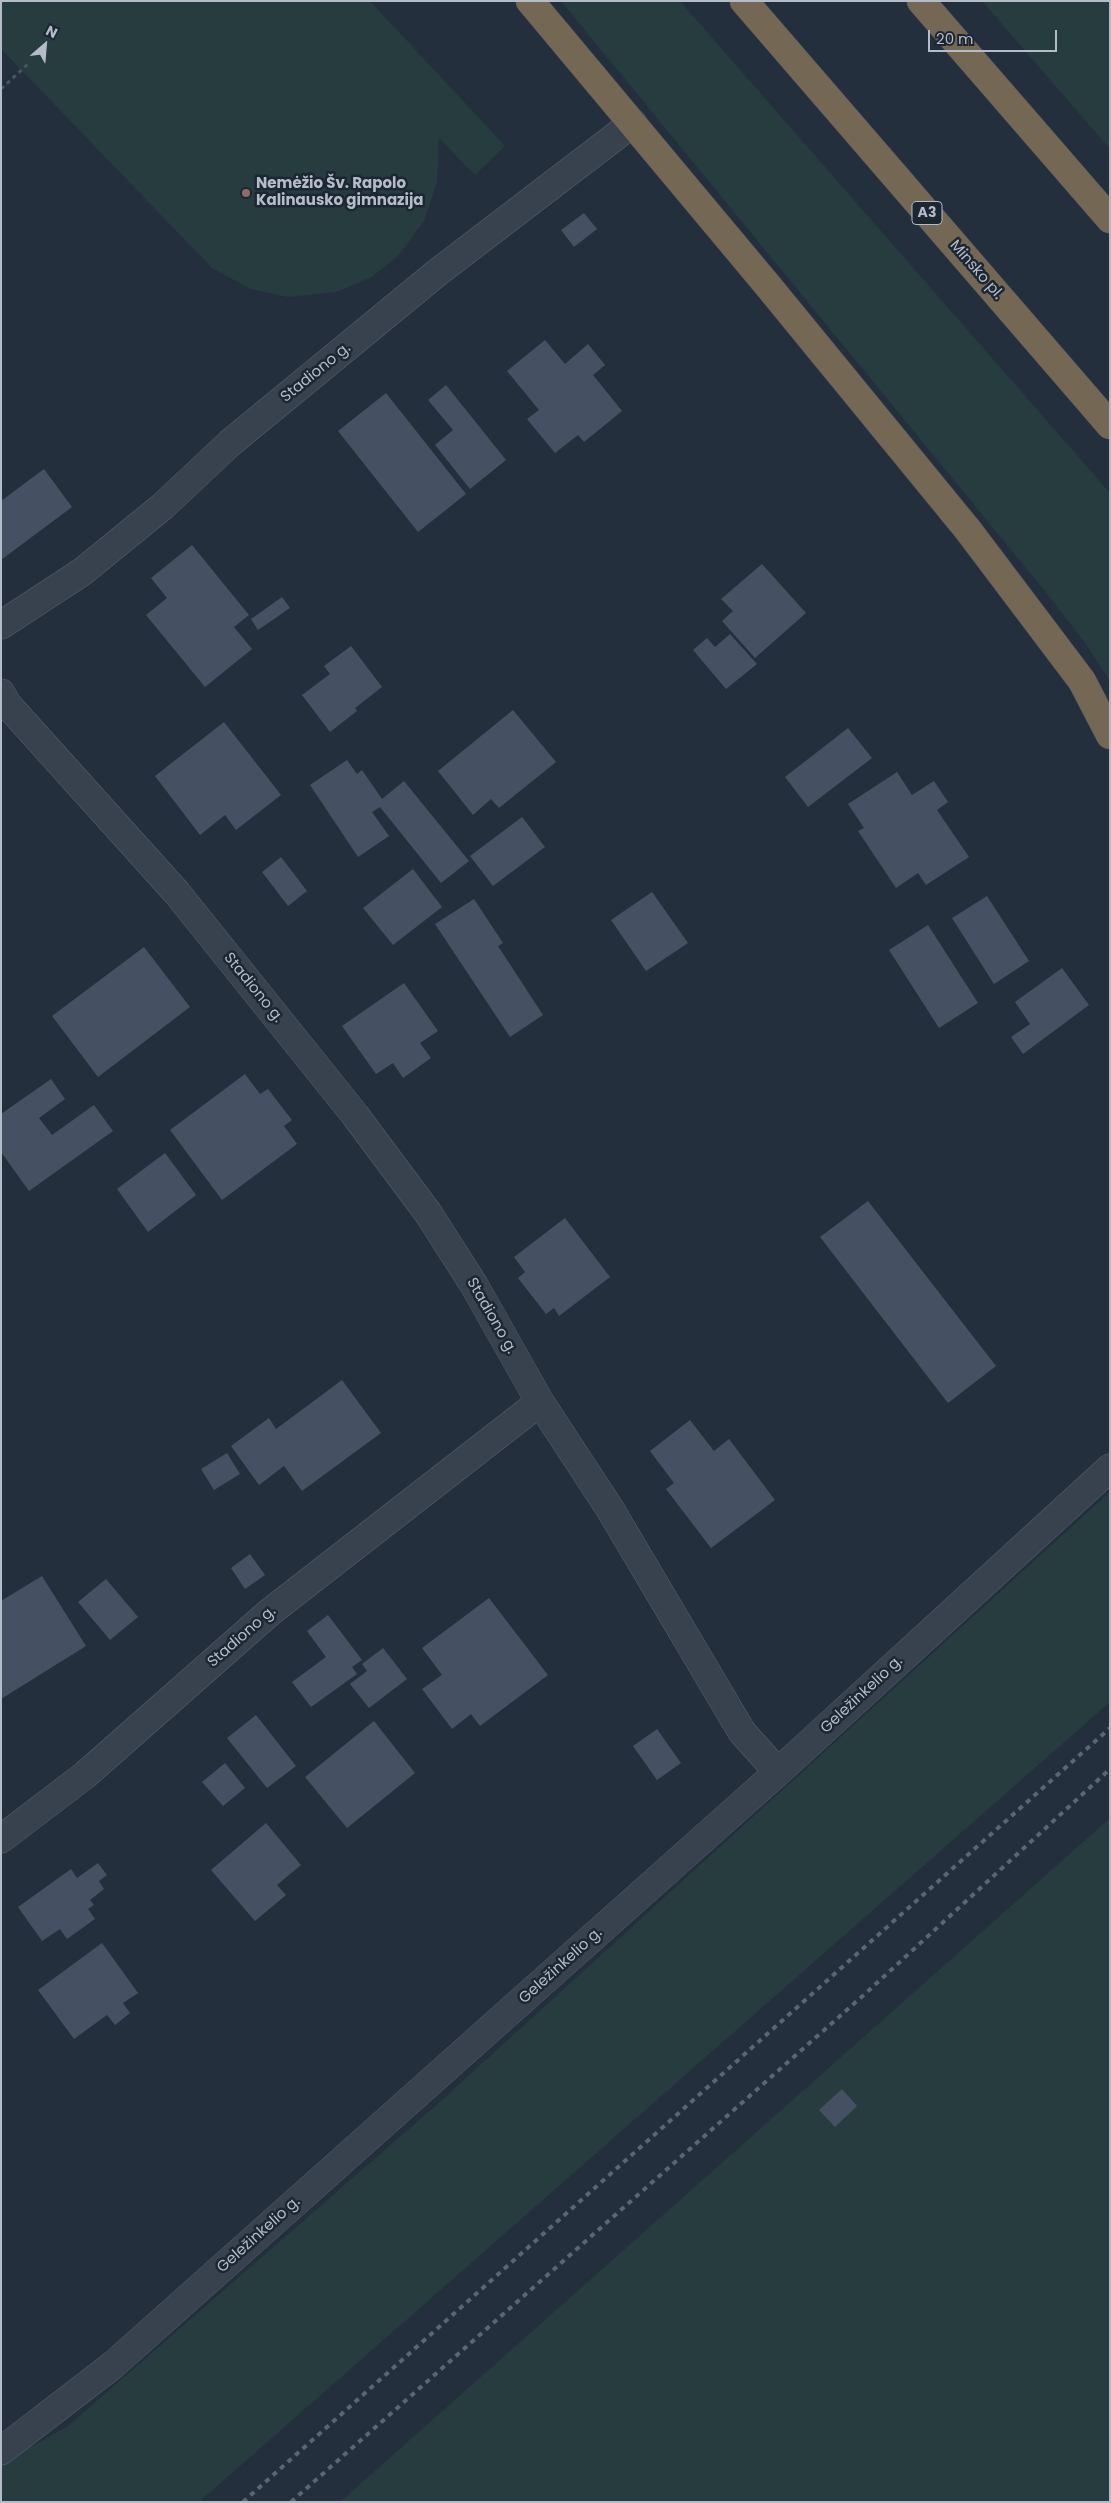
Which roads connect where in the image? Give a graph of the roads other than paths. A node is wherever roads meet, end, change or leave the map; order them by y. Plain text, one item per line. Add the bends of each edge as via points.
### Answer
1 (530, 1) edge
2 (744, 1) edge
3 (921, 1) edge
4 (633, 123) junction
5 (1110, 219) edge
6 (1110, 425) edge
7 (1, 625) edge
8 (1, 693) edge
9 (1110, 736) edge
10 (540, 1402) junction
11 (1110, 1468) edge
12 (778, 1772) junction
13 (1, 1839) edge
14 (1, 2451) edge

1 - 4 highway
2 - 6 highway, Minsko pl. / A3
3 - 5 highway
4 - 7 street, Stadiono g. via 431,278 230,443 162,506 82,572
4 - 9 highway via 968,530 1082,681
8 - 10 street, Stadiono g. via 7,704 177,893 428,1213 474,1284
10 - 12 street via 610,1510 742,1732
10 - 13 street, Stadiono g. via 270,1612 85,1775
11 - 12 street, Geležinkelio g.
12 - 14 street, Geležinkelio g. via 114,2365

